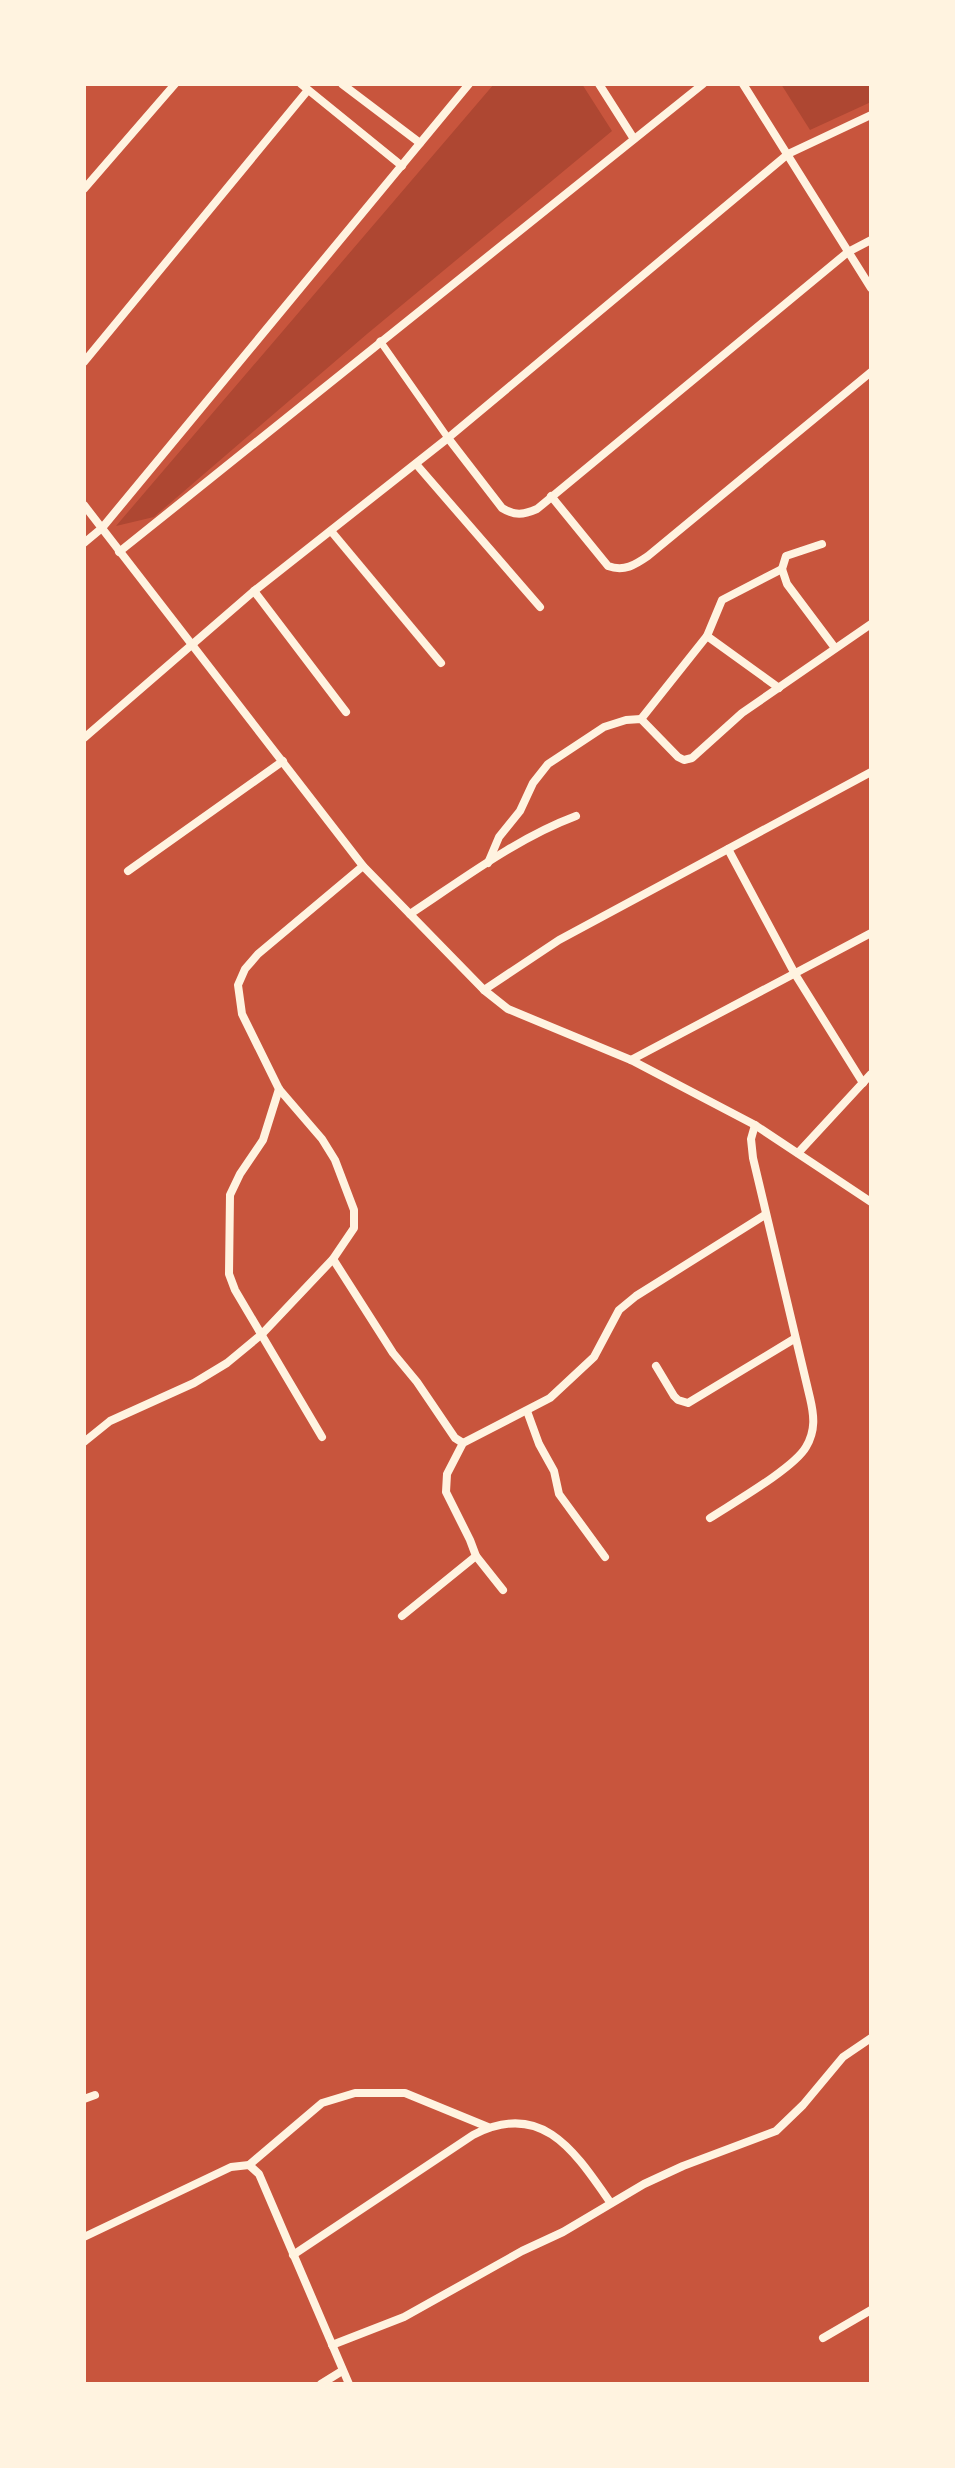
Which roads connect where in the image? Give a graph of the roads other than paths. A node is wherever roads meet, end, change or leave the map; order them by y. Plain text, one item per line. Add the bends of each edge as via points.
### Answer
1 (175, 84) edge
2 (342, 84) edge
3 (469, 84) edge
4 (599, 84) edge
5 (703, 84) edge
6 (743, 84) edge
7 (305, 87) edge
8 (871, 115) edge
9 (634, 139) junction
10 (420, 143) junction
11 (788, 154) junction
12 (402, 166) junction
13 (84, 189) edge
14 (871, 240) edge
15 (848, 252) junction
16 (871, 288) edge
17 (380, 341) junction
18 (84, 362) edge
19 (871, 372) edge
20 (448, 438) junction
21 (416, 464) junction
22 (551, 496) junction
23 (84, 505) edge
24 (102, 528) junction
25 (331, 531) junction
26 (84, 543) edge
27 (822, 544) dead end
28 (119, 552) junction
29 (782, 569) junction
30 (254, 591) junction
31 (540, 607) dead end
32 (871, 624) edge
33 (707, 636) junction
34 (191, 645) junction
35 (835, 648) junction
36 (441, 663) dead end
37 (779, 688) junction
38 (346, 712) dead end
39 (641, 719) junction
40 (84, 738) edge
41 (283, 761) junction
42 (871, 772) edge
43 (576, 816) dead end
44 (728, 849) junction
45 (488, 863) junction
46 (363, 866) junction
47 (128, 871) dead end
48 (410, 914) junction
49 (871, 933) edge
50 (795, 974) junction
51 (484, 990) junction
52 (631, 1060) junction
53 (871, 1074) edge
54 (863, 1083) junction
55 (279, 1089) junction
56 (755, 1125) junction
57 (798, 1153) junction
58 (871, 1202) edge
59 (765, 1215) junction
60 (333, 1259) junction
61 (262, 1334) junction
62 (794, 1339) junction
63 (656, 1366) dead end
64 (527, 1411) junction
65 (322, 1437) dead end
66 (84, 1442) edge
67 (463, 1443) junction
68 (710, 1518) dead end
69 (476, 1556) junction
70 (605, 1557) dead end
71 (503, 1590) dead end
72 (402, 1616) dead end
73 (871, 2038) edge
74 (95, 2095) dead end
75 (84, 2099) edge
76 (488, 2127) junction
77 (249, 2165) junction
78 (610, 2202) junction
79 (84, 2237) edge
80 (293, 2255) junction
81 (871, 2310) edge
82 (823, 2338) dead end
83 (332, 2345) junction
84 (342, 2371) junction
85 (321, 2384) edge
86 (349, 2384) edge

1 - 13 street
2 - 10 street
3 - 10 street
4 - 9 street
5 - 9 street
6 - 11 street
7 - 12 street
7 - 18 street
8 - 11 street
9 - 17 street
10 - 12 street
11 - 15 street
11 - 20 street
12 - 24 street
14 - 15 street
15 - 16 street
15 - 22 street
17 - 20 street
17 - 28 street
19 - 22 street via 648,556 626,568 608,566
20 - 21 street
20 - 22 street via 512,514 537,509
21 - 25 street
21 - 31 street
23 - 24 street
24 - 26 street
24 - 28 street
25 - 30 street
25 - 36 street
27 - 29 street via 786,556
28 - 34 street
29 - 33 street via 722,600
29 - 35 street via 787,584
30 - 34 street
30 - 38 street
32 - 35 street
33 - 37 street
33 - 39 street
34 - 40 street
34 - 41 street
35 - 37 street
37 - 39 street via 684,760
39 - 45 street via 604,727 548,764 499,837
41 - 46 street
41 - 47 street
42 - 44 street
43 - 45 street
44 - 50 street
44 - 51 street via 559,940
45 - 48 street
46 - 48 street
46 - 55 street via 258,954 238,985 242,1014
48 - 51 street
49 - 50 street
50 - 52 street
50 - 54 street
51 - 52 street via 508,1009
52 - 56 street
53 - 54 street
54 - 57 street
55 - 60 street via 329,1148 348,1193 354,1228
55 - 61 street via 263,1140 230,1195 229,1274
56 - 57 street
56 - 59 street via 753,1158
57 - 58 street
59 - 62 street
59 - 64 street via 636,1296 619,1310 594,1357 550,1398
60 - 61 street
60 - 67 street via 393,1353
61 - 65 street
61 - 66 street via 227,1363 110,1421
62 - 63 street via 688,1403 674,1396
62 - 68 street via 813,1432 791,1463
64 - 67 street
64 - 70 street via 559,1494
67 - 69 street via 447,1474 446,1492
69 - 71 street
69 - 72 street
73 - 78 street via 843,2057 776,2131 683,2166
74 - 75 street
76 - 77 street via 405,2093 355,2093 322,2103
76 - 78 street via 524,2123 567,2144
76 - 80 street
77 - 79 street via 231,2167
77 - 80 street via 259,2174
78 - 83 street via 404,2317
80 - 83 street
81 - 82 street
83 - 84 street
84 - 85 street
84 - 86 street

